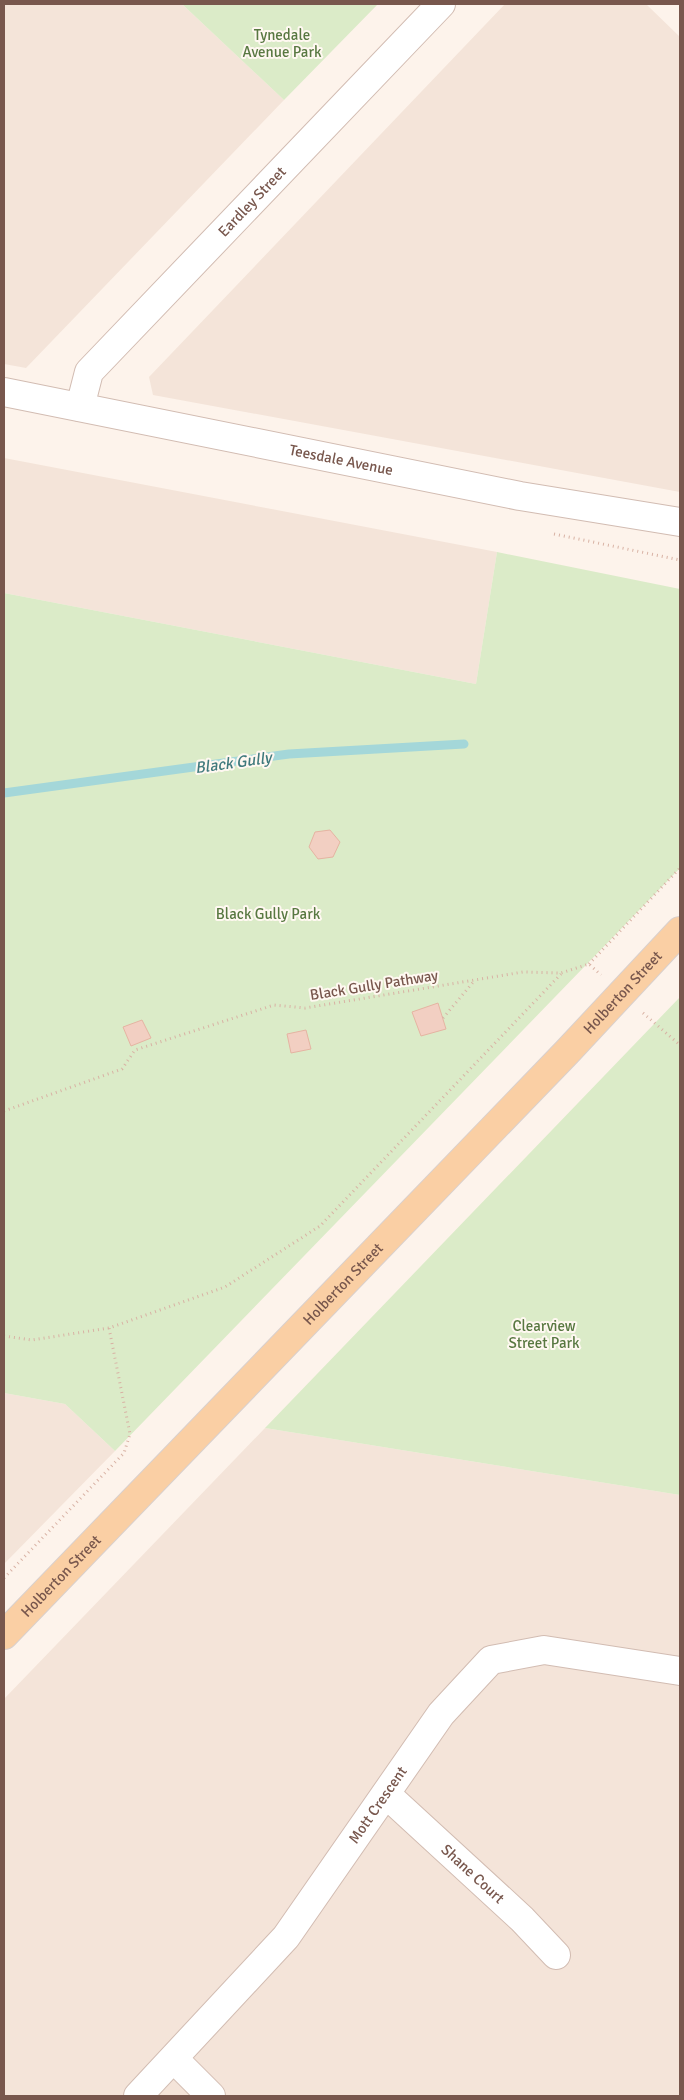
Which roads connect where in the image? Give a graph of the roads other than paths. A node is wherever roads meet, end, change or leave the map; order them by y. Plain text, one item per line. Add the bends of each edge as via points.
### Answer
1 (441, 4) edge
2 (4, 392) edge
3 (80, 407) junction
4 (680, 522) edge
5 (680, 931) edge
6 (4, 1635) edge
7 (680, 1671) edge
8 (386, 1794) junction
9 (556, 1956) dead end
10 (174, 2059) junction
11 (138, 2096) edge
12 (211, 2096) edge

1 - 3 street, Eardley Street via 89,372
2 - 3 street, Teesdale Avenue
3 - 4 street, Teesdale Avenue via 520,496
5 - 6 main road, Holberton Street
7 - 8 street, Mott Crescent via 544,1650 491,1660 440,1714
8 - 9 street, Shane Court via 522,1919
8 - 10 street, Mott Crescent via 286,1937
10 - 11 street, Mott Crescent
10 - 12 street

